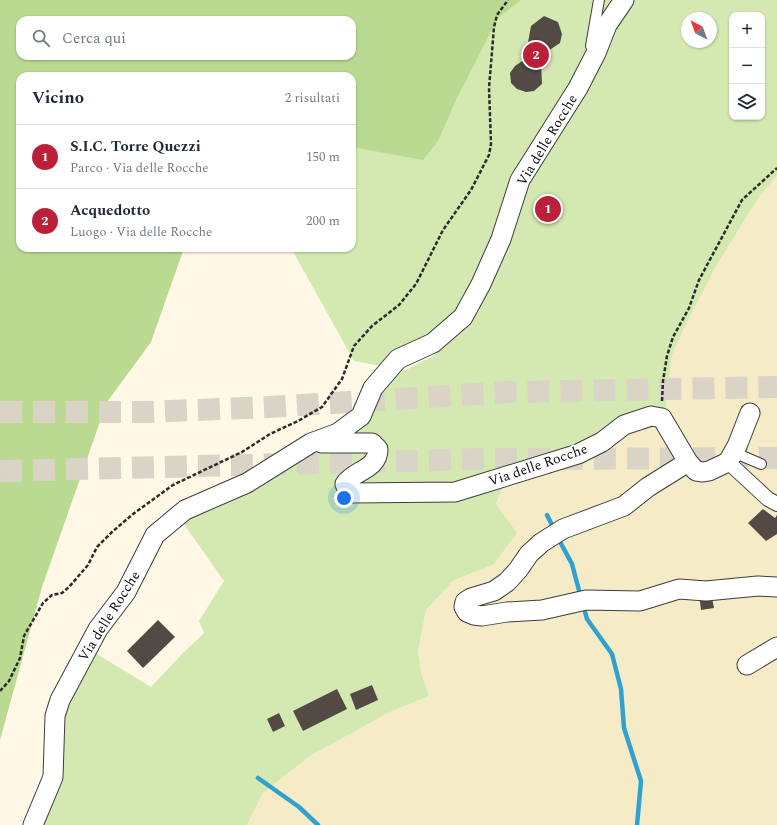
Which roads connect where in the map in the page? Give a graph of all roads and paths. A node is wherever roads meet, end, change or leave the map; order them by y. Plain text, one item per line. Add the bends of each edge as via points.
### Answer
1 (508, 0) edge
2 (599, 0) edge
3 (624, 0) edge
4 (588, 68) junction
5 (777, 168) edge
6 (750, 414) dead end
7 (662, 418) junction
8 (311, 443) junction
9 (730, 457) junction
10 (688, 462) junction
11 (760, 464) dead end
12 (777, 504) edge
13 (777, 587) edge
14 (777, 647) edge
15 (748, 665) dead end
16 (0, 691) edge
17 (33, 825) edge

1 - 16 path via 497,15 494,27 489,88 489,155 471,190 443,230 416,284 399,305 372,326 354,346 342,380 322,407 242,452 173,485 112,532 97,547 88,565 69,586 62,593 52,595 43,603 24,636 20,658 14,671
2 - 4 lane
3 - 4 street, Via delle Rocche via 607,25
4 - 8 street, Via delle Rocche via 520,180 501,239 463,317 433,343 398,359 373,388 361,416 338,433
5 - 7 path via 742,200 699,280 667,356
6 - 9 street
7 - 8 street, Via delle Rocche via 651,416 624,425 602,442 578,454 455,492 438,494 348,492 345,484 368,468 378,456 378,449 372,444
7 - 10 street
8 - 17 street, Via delle Rocche via 247,483 185,510 155,535 126,592 98,629 60,700 55,716 53,777
9 - 10 street via 709,471 703,472 696,471
9 - 11 lane
9 - 12 street via 768,499
10 - 13 street via 648,487 624,506 563,529 541,543 507,582 465,602 467,612 482,616 542,610 586,600 640,601 679,589 706,591 758,586
14 - 15 street

